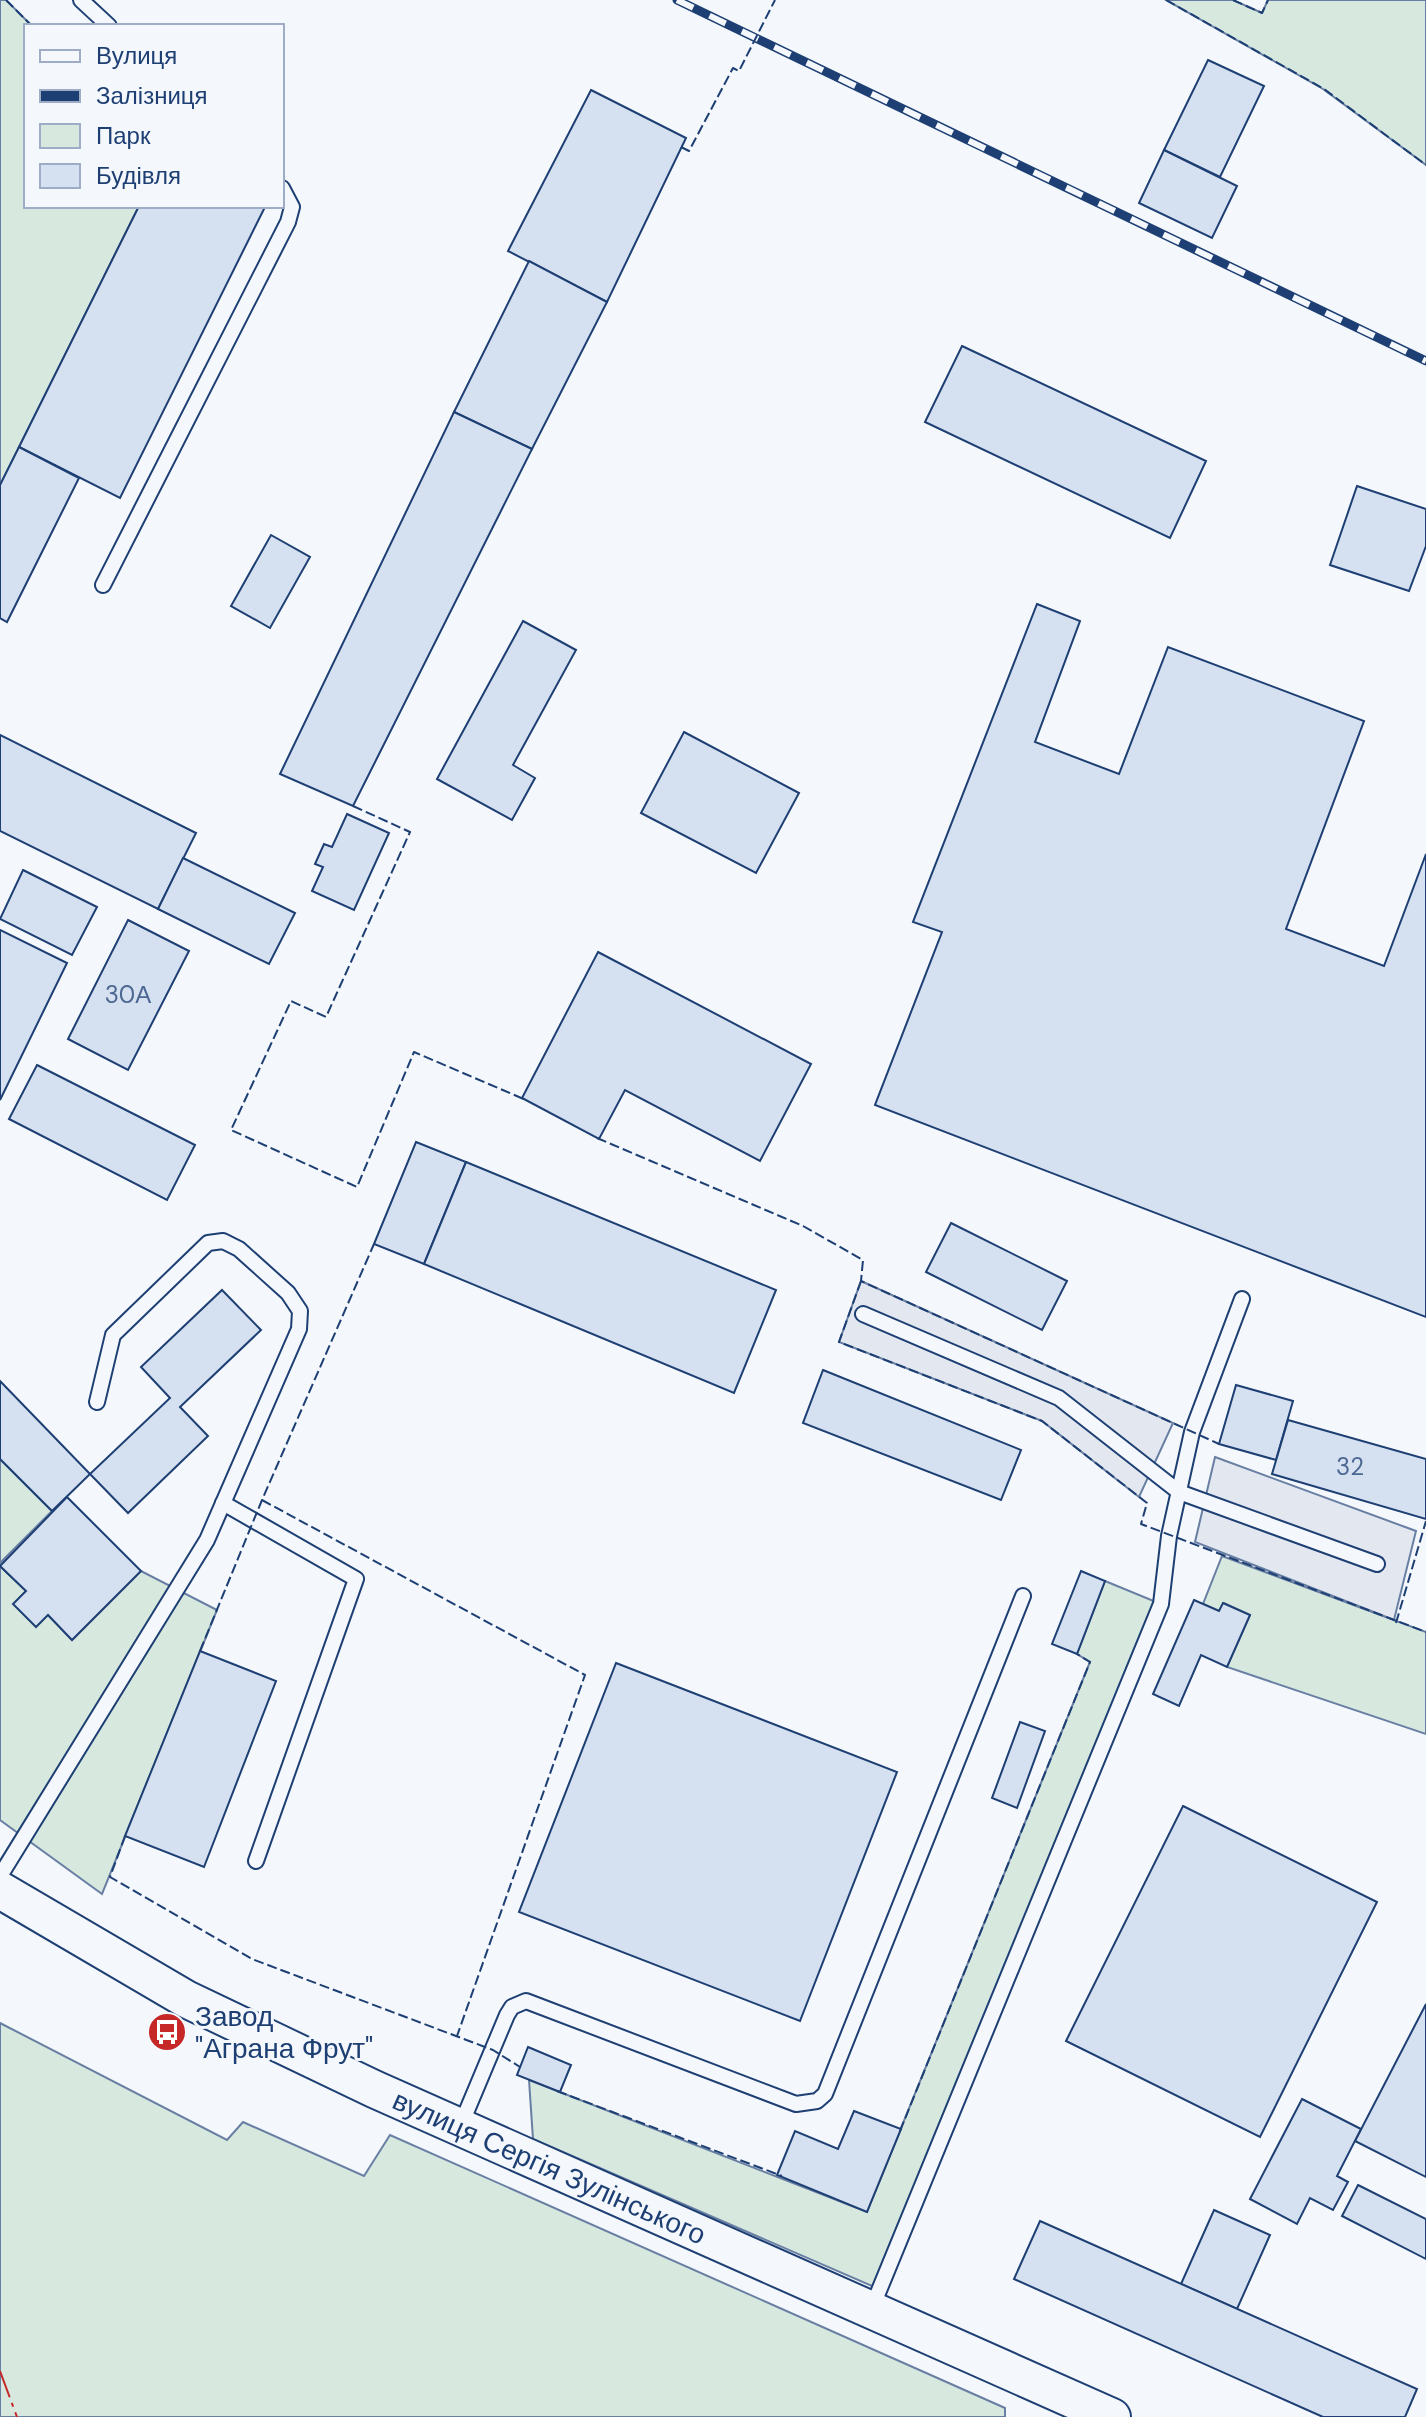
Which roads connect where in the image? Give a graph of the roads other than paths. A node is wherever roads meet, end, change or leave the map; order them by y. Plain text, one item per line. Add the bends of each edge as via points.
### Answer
1 (81, 0) edge
2 (107, 24) edge
3 (284, 192) edge
4 (103, 585) dead end
5 (1242, 1299) dead end
6 (863, 1314) dead end
7 (97, 1402) dead end
8 (1179, 1492) junction
9 (223, 1503) junction
10 (1377, 1564) dead end
11 (1023, 1596) dead end
12 (256, 1861) dead end
13 (0, 1876) edge
14 (0, 1890) edge
15 (460, 2128) junction
16 (871, 2310) junction
17 (1112, 2417) edge

1 - 2 lane
3 - 4 lane via 292,207 288,222
5 - 8 lane via 1192,1432
6 - 8 lane via 1059,1398
7 - 9 lane via 113,1335 208,1243 223,1241 239,1249 288,1293 300,1311 299,1329
8 - 10 lane
8 - 16 lane via 1161,1604
9 - 12 lane via 356,1579
9 - 13 lane via 207,1540
11 - 15 lane via 825,2094 817,2101 796,2104 526,2001 507,2015
14 - 15 street, вулиця Сергія Зулінського via 186,1999
15 - 16 street, вулиця Сергія Зулінського
16 - 17 street, вулиця Сергія Зулінського

